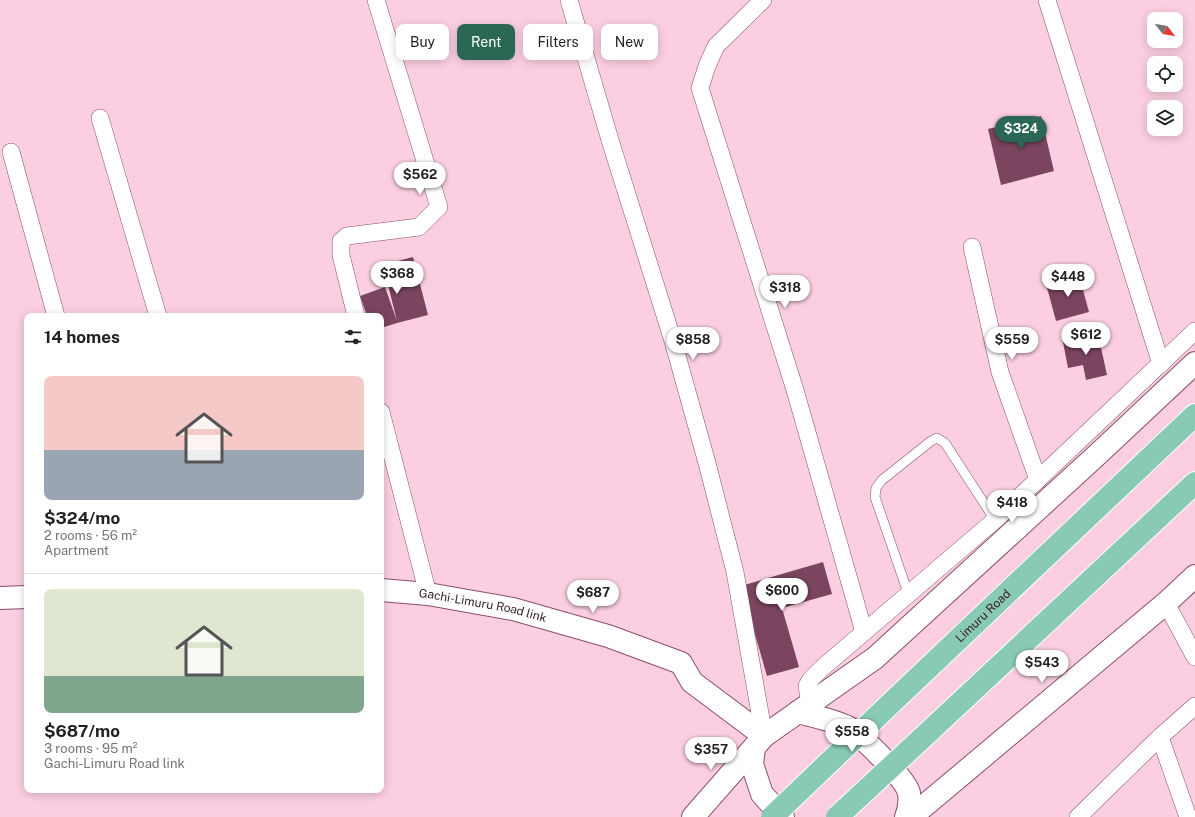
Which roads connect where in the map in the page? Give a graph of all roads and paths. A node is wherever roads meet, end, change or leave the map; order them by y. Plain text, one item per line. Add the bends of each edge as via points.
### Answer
1 (376, 0) edge
2 (569, 0) edge
3 (763, 0) edge
4 (1047, 0) edge
5 (100, 118) dead end
6 (11, 152) dead end
7 (972, 247) dead end
8 (55, 313) edge
9 (157, 313) edge
10 (355, 313) edge
11 (1195, 331) edge
12 (1195, 363) edge
13 (1161, 364) junction
14 (1195, 415) edge
15 (384, 424) edge
16 (1038, 480) junction
17 (1195, 482) edge
18 (995, 520) junction
19 (1195, 576) edge
20 (384, 590) edge
21 (908, 593) junction
22 (428, 594) junction
23 (24, 597) edge
24 (0, 598) edge
25 (1166, 603) junction
26 (864, 632) junction
27 (1195, 658) edge
28 (1195, 706) edge
29 (804, 708) junction
30 (1160, 737) junction
31 (759, 742) junction
32 (693, 817) edge
33 (772, 817) edge
34 (783, 817) edge
35 (837, 817) edge
36 (906, 817) edge
37 (911, 817) edge
38 (1078, 817) edge
39 (1188, 817) edge

1 - 10 street via 439,207 419,226 347,236 341,241 341,255
2 - 31 street via 673,341 735,572
3 - 26 street via 716,46 700,88 795,390
4 - 13 street
5 - 9 street
6 - 8 street
7 - 16 street via 1000,372
11 - 13 street
12 - 29 street via 875,658
13 - 16 street
14 - 33 highway, Limuru Road, bridge
15 - 22 street
16 - 18 street
17 - 35 highway, bridge
18 - 21 street
18 - 21 lane via 945,443 937,438 882,480 876,488 875,497
19 - 25 street
20 - 22 street, Gachi-Limuru Road link
21 - 26 street
22 - 31 street, Gachi-Limuru Road link via 513,609 608,636 681,663 692,682
23 - 24 street
25 - 27 street
25 - 37 street
26 - 29 street via 811,679 807,686
28 - 30 street
29 - 31 street
29 - 36 street via 850,729 899,775 909,792
30 - 38 street
30 - 39 street
31 - 32 street
31 - 34 street via 752,764 762,794

